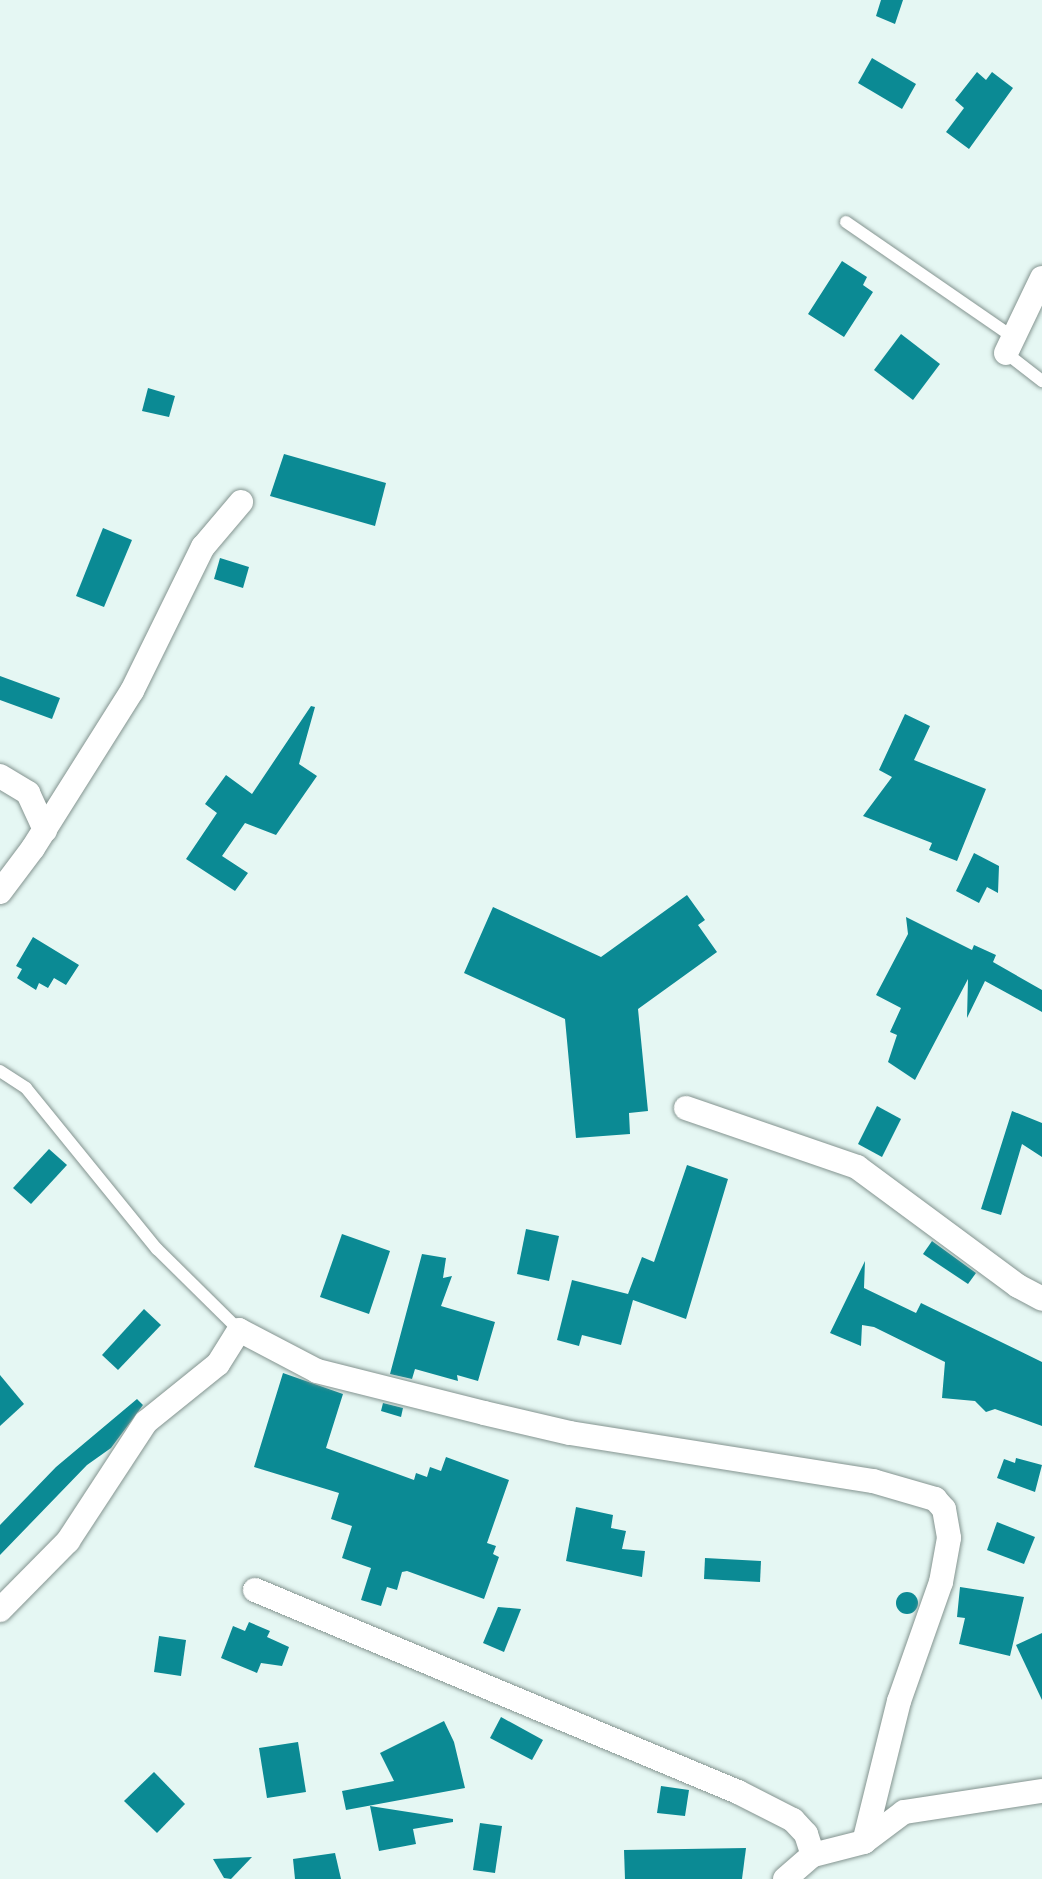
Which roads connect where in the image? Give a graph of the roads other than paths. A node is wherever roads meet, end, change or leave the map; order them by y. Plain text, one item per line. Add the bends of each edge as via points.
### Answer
1 (846, 222) dead end
2 (1042, 278) edge
3 (1010, 345) junction
4 (1042, 380) edge
5 (241, 502) dead end
6 (0, 776) edge
7 (45, 830) junction
8 (0, 892) edge
9 (0, 1071) edge
10 (686, 1108) dead end
11 (1042, 1299) edge
12 (239, 1330) junction
13 (255, 1590) dead end
14 (0, 1610) edge
15 (1042, 1791) edge
16 (864, 1842) junction
17 (813, 1855) junction
18 (785, 1879) edge

1 - 3 lane
2 - 3 street
3 - 4 lane
5 - 7 street via 203,547 132,691
6 - 7 street via 27,793
7 - 8 street
9 - 12 lane via 26,1088 157,1249
10 - 11 street via 857,1167
12 - 14 street via 218,1364 146,1422 68,1541
12 - 16 street via 317,1371 484,1413 570,1433 807,1468 935,1499 944,1509 949,1538 941,1581 899,1700
13 - 17 street via 738,1792 793,1820 806,1834
15 - 16 street via 904,1812
16 - 17 street
17 - 18 street

